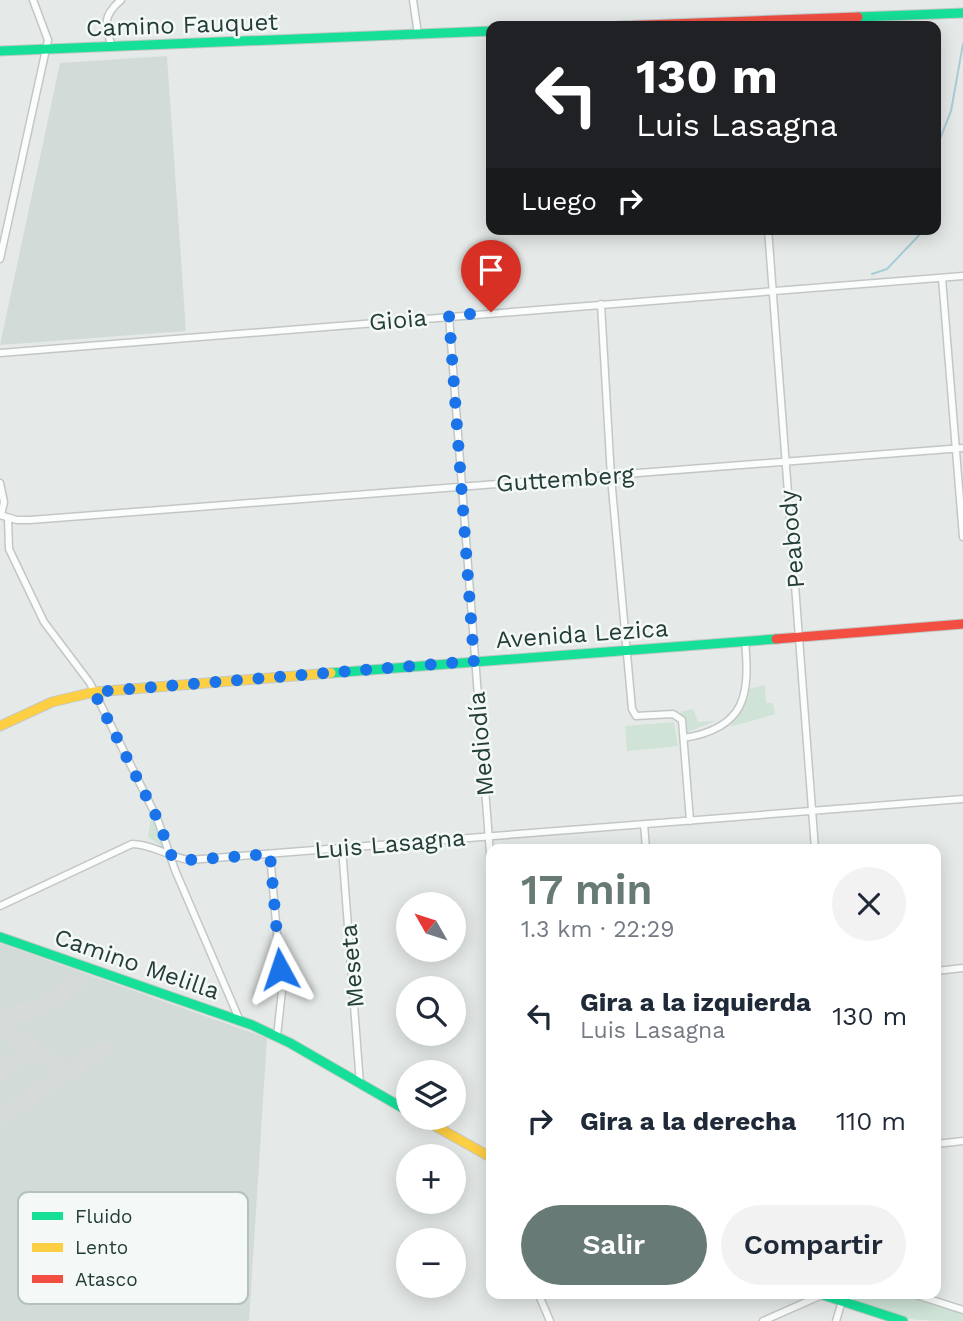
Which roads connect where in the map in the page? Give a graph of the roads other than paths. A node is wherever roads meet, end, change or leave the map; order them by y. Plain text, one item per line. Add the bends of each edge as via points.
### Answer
1 (33, 0) edge
2 (121, 0) edge
3 (413, 0) edge
4 (963, 13) edge
5 (812, 21) edge
6 (486, 31) edge
7 (418, 34) junction
8 (112, 47) junction
9 (47, 50) junction
10 (0, 51) edge
11 (769, 235) edge
12 (0, 259) edge
13 (963, 276) edge
14 (942, 278) junction
15 (774, 292) junction
16 (601, 304) junction
17 (449, 316) junction
18 (0, 353) edge
19 (960, 449) edge
20 (785, 463) junction
21 (611, 477) junction
22 (0, 483) edge
23 (460, 487) junction
24 (3, 516) edge
25 (963, 537) edge
26 (963, 624) edge
27 (799, 637) junction
28 (746, 641) junction
29 (626, 649) junction
30 (474, 661) junction
31 (94, 692) junction
32 (0, 726) edge
33 (684, 738) junction
34 (963, 799) edge
35 (812, 812) junction
36 (690, 821) junction
37 (644, 824) junction
38 (488, 836) junction
39 (489, 844) edge
40 (646, 844) edge
41 (815, 844) edge
42 (342, 848) junction
43 (270, 854) junction
44 (172, 857) junction
45 (0, 905) edge
46 (0, 937) edge
47 (963, 968) edge
48 (941, 970) edge
49 (240, 1021) junction
50 (277, 1036) junction
51 (360, 1084) junction
52 (396, 1104) edge
53 (441, 1130) edge
54 (963, 1141) edge
55 (941, 1143) edge
56 (486, 1156) edge
57 (541, 1299) edge
58 (808, 1299) edge
59 (834, 1299) edge
60 (848, 1299) edge
61 (929, 1299) edge
62 (846, 1303) junction
63 (963, 1310) edge
64 (550, 1321) edge
65 (762, 1321) edge
66 (836, 1321) edge
67 (902, 1321) edge

1 - 9 street via 48,40
2 - 8 street via 105,21
3 - 7 street
4 - 5 street
6 - 7 street, Camino Fauquet
7 - 8 street, Camino Fauquet
8 - 9 street, Camino Fauquet
9 - 10 street, Camino Fauquet
9 - 12 street
11 - 15 street, Peabody
13 - 14 street, Gioia
14 - 15 street, Gioia
14 - 19 street
15 - 16 street, Gioia
15 - 20 street, Peabody
16 - 17 street, Gioia
16 - 21 street
17 - 18 street, Gioia
17 - 23 street, Mediodía
19 - 20 street, Guttemberg
19 - 25 street
20 - 21 street, Guttemberg
20 - 27 street, Peabody
21 - 23 street, Guttemberg
21 - 29 street
22 - 24 street
23 - 24 street, Guttemberg via 30,520
23 - 30 street, Mediodía
24 - 31 street via 9,549 44,622
26 - 27 street, Avenida Lezica
27 - 28 street, Avenida Lezica
27 - 35 street, Peabody
28 - 29 street, Avenida Lezica
28 - 33 street via 749,682 731,721
29 - 30 street, Avenida Lezica
29 - 33 street via 633,714 677,715
30 - 31 street, Avenida Lezica
30 - 38 street, Mediodía
31 - 32 street, Avenida Lezica via 52,702
31 - 44 street
33 - 36 street
34 - 35 street, Luis Lasagna
35 - 36 street, Luis Lasagna
35 - 41 street, Peabody
36 - 37 street, Luis Lasagna
37 - 38 street, Luis Lasagna
37 - 40 street
38 - 39 street, Mediodía
38 - 42 street, Luis Lasagna
42 - 43 street, Luis Lasagna
42 - 51 street, Meseta
43 - 44 street, Luis Lasagna via 189,860
43 - 50 street via 282,991
44 - 45 street, Luis Lasagna via 145,844 132,844
44 - 49 street
46 - 49 street, Camino Melilla
47 - 48 street
49 - 50 street, Camino Melilla
50 - 51 street, Camino Melilla
51 - 52 street, Camino Melilla
53 - 56 street
54 - 55 street
57 - 64 street
58 - 65 street
59 - 62 street
60 - 62 street
61 - 63 street
62 - 66 street
62 - 67 street

